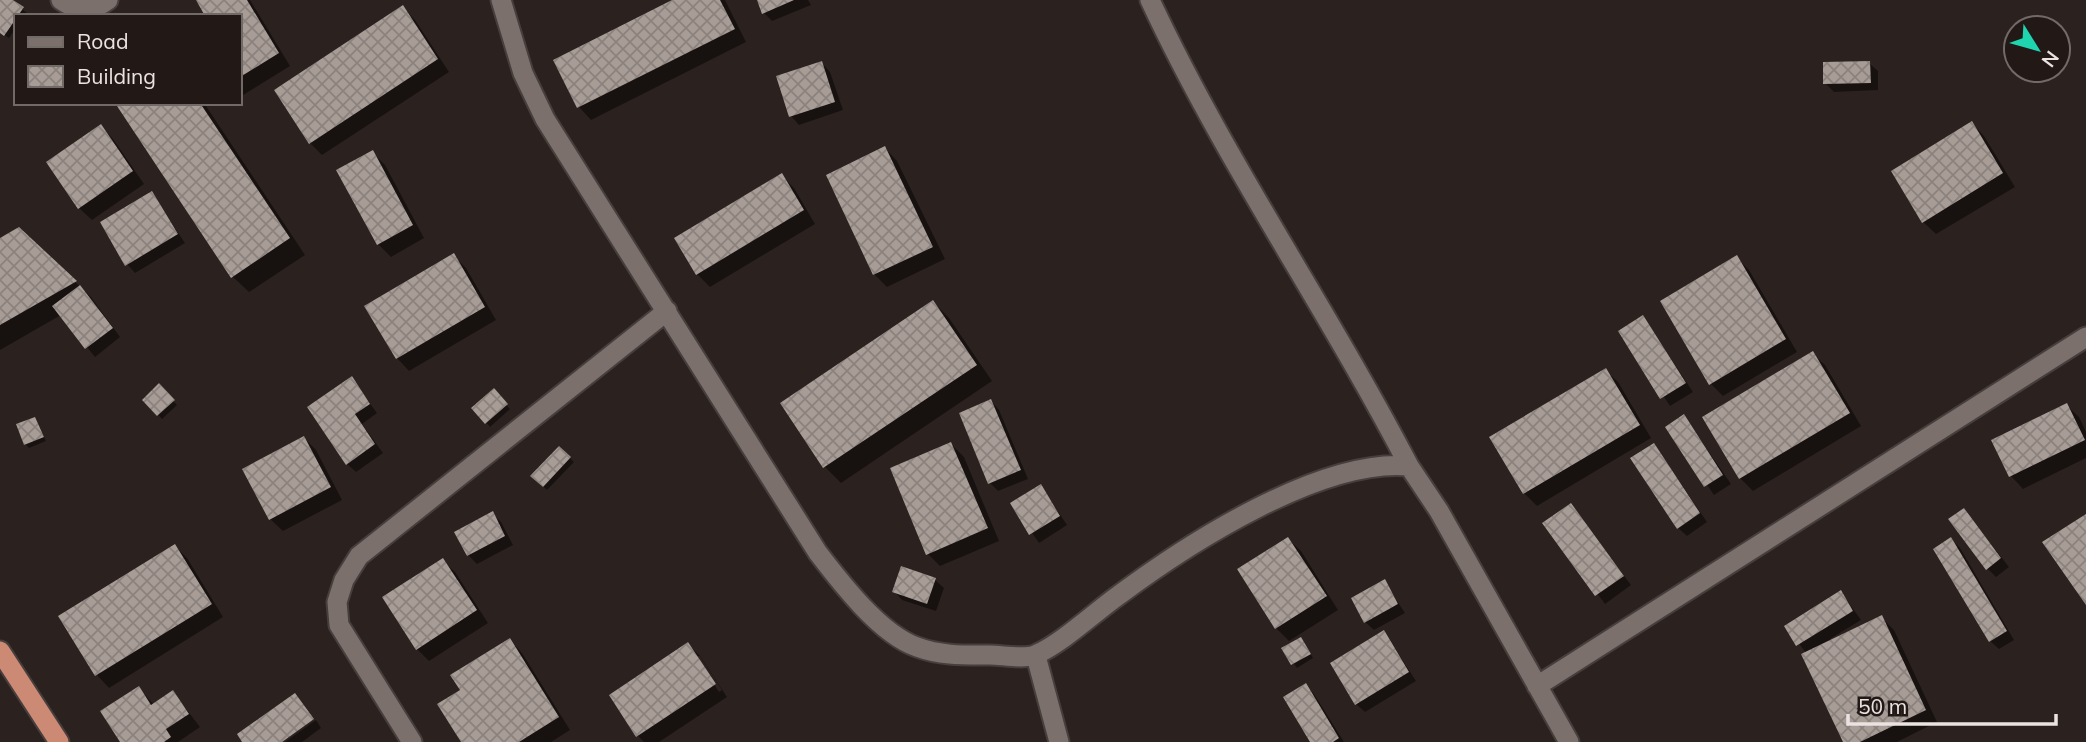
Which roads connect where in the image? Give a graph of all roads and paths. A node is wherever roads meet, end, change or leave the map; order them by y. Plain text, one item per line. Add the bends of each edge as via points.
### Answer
1 (61, 0) edge
2 (108, 0) edge
3 (501, 0) edge
4 (1150, 0) edge
5 (667, 312) junction
6 (2086, 337) edge
7 (1409, 466) junction
8 (0, 651) edge
9 (1036, 656) junction
10 (7, 668) edge
11 (1537, 686) junction
12 (59, 742) edge
13 (412, 742) edge
14 (1059, 742) edge
15 (1569, 742) edge

1 - 2 street via 92,9
3 - 5 street via 523,73 545,119
4 - 7 street via 1186,77
5 - 9 street via 818,553 888,631 916,647 953,655
5 - 13 street via 359,556 344,580 337,602 339,625
6 - 11 street
7 - 9 street via 1386,463 1359,468 1314,482 1262,508 1135,583
7 - 11 street
8 - 10 highway
9 - 14 street
10 - 12 highway
11 - 15 street

